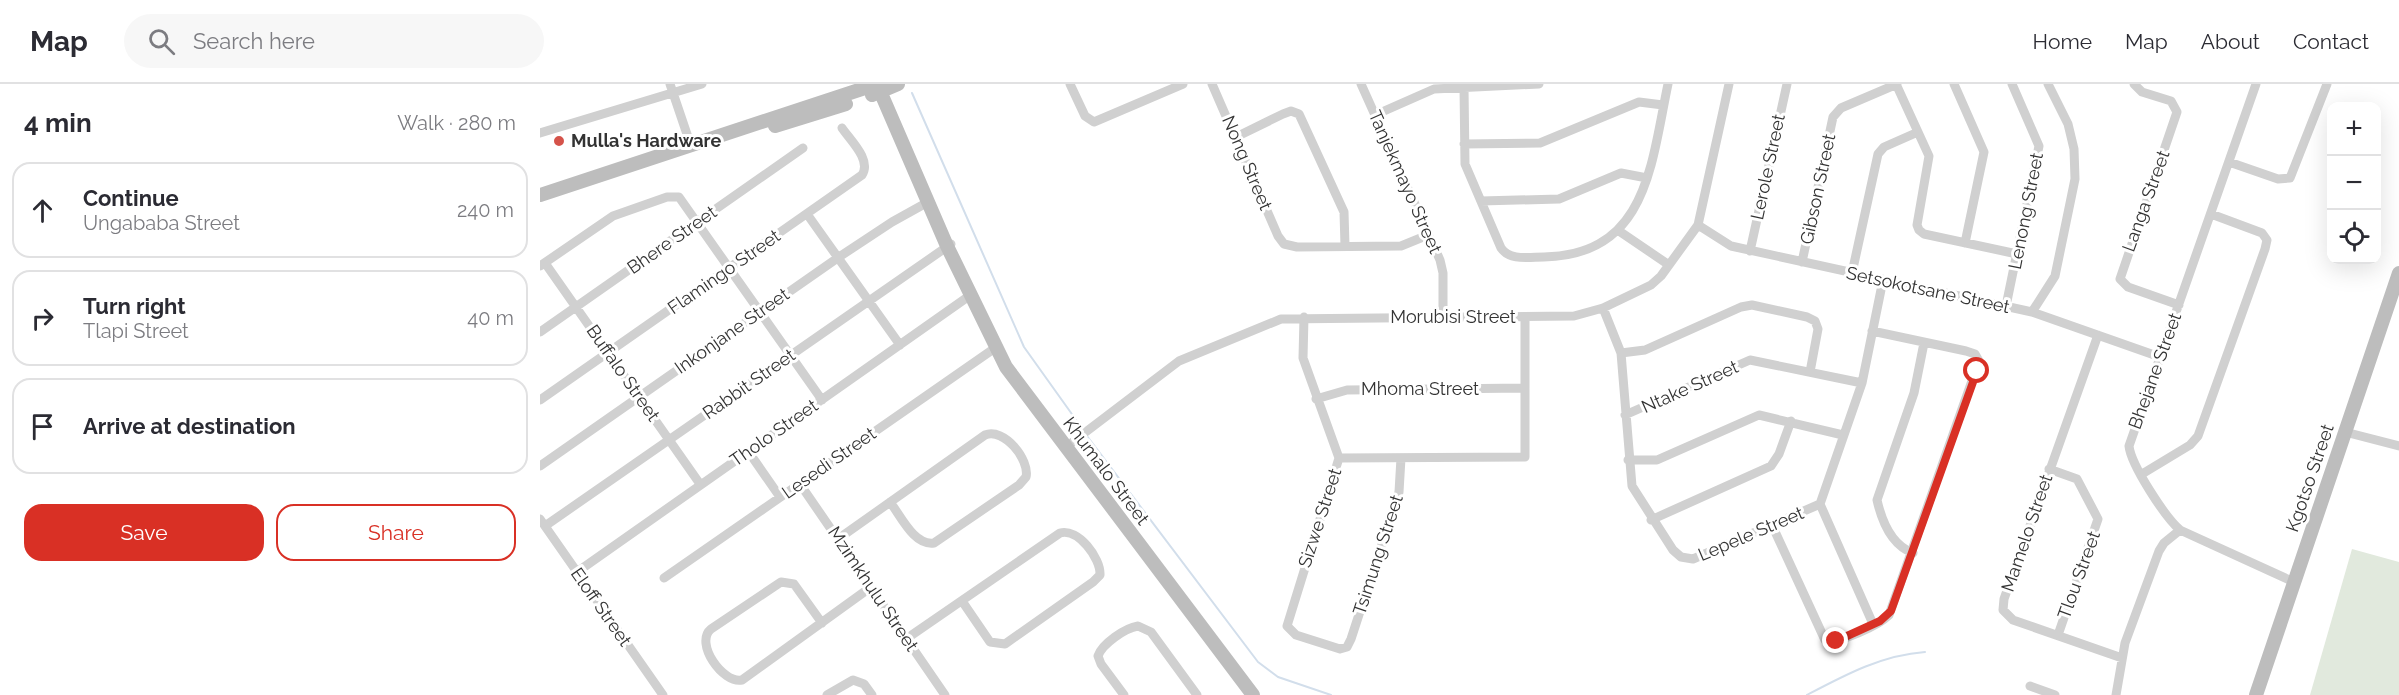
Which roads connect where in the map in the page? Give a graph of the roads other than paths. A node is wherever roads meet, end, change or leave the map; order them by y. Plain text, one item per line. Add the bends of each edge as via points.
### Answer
1 (702, 84) edge
2 (1070, 84) edge
3 (1183, 84) edge
4 (1212, 84) edge
5 (1361, 84) edge
6 (1539, 84) edge
7 (1668, 84) edge
8 (1729, 84) edge
9 (1786, 84) edge
10 (1897, 84) edge
11 (1954, 84) edge
12 (2012, 84) edge
13 (2048, 84) edge
14 (2134, 84) edge
15 (2256, 84) edge
16 (2327, 84) edge
17 (884, 86) edge
18 (1464, 87) junction
19 (671, 88) edge
20 (865, 97) junction
21 (1663, 105) junction
22 (890, 112) junction
23 (1375, 115) junction
24 (842, 128) dead end
25 (1918, 132) junction
26 (540, 133) edge
27 (1236, 137) junction
28 (1464, 144) junction
29 (688, 147) junction
30 (803, 147) dead end
31 (2229, 162) junction
32 (1647, 178) junction
33 (540, 194) edge
34 (1482, 201) junction
35 (928, 202) junction
36 (807, 214) junction
37 (2211, 214) junction
38 (698, 222) junction
39 (1698, 225) junction
40 (1619, 231) junction
41 (1428, 235) junction
42 (1965, 243) junction
43 (1345, 246) junction
44 (951, 247) junction
45 (1750, 251) junction
46 (2017, 254) junction
47 (839, 257) junction
48 (1802, 262) junction
49 (542, 264) edge
50 (1668, 265) junction
51 (729, 268) junction
52 (1852, 273) junction
53 (2399, 273) edge
54 (1883, 280) junction
55 (972, 294) junction
56 (2395, 299) edge
57 (869, 300) junction
58 (2179, 305) junction
59 (2006, 306) junction
60 (577, 307) junction
61 (1603, 308) junction
62 (761, 311) junction
63 (2031, 312) junction
64 (1304, 317) junction
65 (1443, 317) junction
66 (1525, 317) junction
67 (1872, 331) junction
68 (540, 332) edge
69 (2098, 335) junction
70 (1924, 343) junction
71 (900, 345) junction
72 (995, 348) junction
73 (608, 353) junction
74 (1621, 353) junction
75 (790, 354) junction
76 (2160, 357) junction
77 (1810, 372) junction
78 (1862, 383) junction
79 (1525, 388) junction
80 (638, 396) junction
81 (1316, 399) junction
82 (540, 400) edge
83 (822, 400) junction
84 (1625, 415) junction
85 (1791, 421) junction
86 (2345, 432) junction
87 (1843, 435) junction
88 (669, 440) junction
89 (1072, 442) junction
90 (2399, 447) edge
91 (747, 451) junction
92 (1339, 458) junction
93 (1401, 458) junction
94 (1628, 460) junction
95 (540, 466) edge
96 (2049, 468) junction
97 (2142, 474) junction
98 (700, 484) junction
99 (800, 484) junction
100 (780, 497) junction
101 (891, 502) junction
102 (1820, 504) junction
103 (1652, 520) junction
104 (542, 522) edge
105 (1772, 525) junction
106 (2180, 530) junction
107 (838, 538) junction
108 (1913, 553) junction
109 (577, 572) junction
110 (664, 578) dead end
111 (2294, 582) junction
112 (871, 587) junction
113 (962, 602) junction
114 (822, 623) junction
115 (1874, 624) junction
116 (2058, 635) junction
117 (906, 639) junction
118 (1344, 649) joint
119 (2122, 658) junction
120 (2030, 686) dead end
121 (663, 695) edge
122 (827, 695) edge
123 (872, 695) edge
124 (945, 695) edge
125 (1124, 695) edge
126 (1197, 695) edge
127 (1253, 695) edge
128 (2055, 695) edge
129 (2116, 695) edge
130 (2256, 695) edge

1 - 19 street
2 - 3 street via 1091,122
4 - 27 street, Nong Street
5 - 23 street, Tanjekmayo Street
6 - 18 street
7 - 21 street
8 - 39 street, Morubisi Street
9 - 45 street, Lerole Street
10 - 25 street
10 - 48 street, Gibson Street via 1841,108 1833,117
11 - 42 street via 1984,152
12 - 46 street, Lenong Street via 2039,146
13 - 63 street via 2068,124 2075,179 2055,276
14 - 58 street, Langa Street via 2142,92 2171,101 2177,112 2120,279 2128,287
15 - 31 street, Bhejane Street
16 - 31 street via 2290,178 2278,179
17 - 20 street
17 - 22 street, Khumalo Street
17 - 29 street
17 - 44 street, Khumalo Street
18 - 23 street via 1426,91
18 - 28 street
19 - 26 street
19 - 29 street
20 - 22 street
20 - 29 street via 803,119 693,150
21 - 28 street via 1639,102 1539,143
21 - 32 street
22 - 35 street, Khumalo Street
23 - 41 street, Tanjekmayo Street
24 - 36 street, Flamingo Street via 864,161 864,172
25 - 42 street via 1929,160 1918,230
25 - 52 street via 1884,147 1878,154
27 - 43 street, Nong Street via 1282,242 1298,248
27 - 43 street via 1290,111 1299,114 1344,212
28 - 34 street via 1466,165
29 - 33 street
30 - 38 street, Bhere Street
31 - 37 street, Bhejane Street
32 - 34 street via 1621,173 1559,199
32 - 40 street via 1639,201
34 - 40 street via 1502,248 1514,257 1574,255
35 - 44 street, Khumalo Street
35 - 47 street, Inkonjane Street
36 - 47 street
36 - 51 street, Flamingo Street
37 - 58 street, Bhejane Street
37 - 97 street via 2262,233 2267,240 2265,249 2198,436
38 - 49 street via 676,196 613,216
38 - 51 street
38 - 60 street, Bhere Street
39 - 45 street, Setsokotsane Street via 1721,242
39 - 50 street, Morubisi Street
40 - 50 street
41 - 43 street via 1401,246
41 - 65 street, Tanjekmayo Street via 1441,266
42 - 46 street
44 - 55 street, Khumalo Street
44 - 57 street, Rabbit Street
45 - 48 street, Setsokotsane Street
46 - 59 street, Lenong Street
47 - 57 street
47 - 62 street, Inkonjane Street
48 - 52 street, Setsokotsane Street
49 - 60 street, Buffalo Street
50 - 61 street, Morubisi Street via 1651,285
51 - 62 street
51 - 73 street, Flamingo Street
52 - 54 street, Setsokotsane Street
53 - 56 street, Kgotso Street
54 - 59 street, Setsokotsane Street
54 - 67 street, Lepele Street
55 - 71 street, Tholo Street
55 - 72 street, Khumalo Street
56 - 86 street, Kgotso Street
57 - 71 street
57 - 75 street, Rabbit Street
58 - 76 street, Bhejane Street
59 - 63 street, Setsokotsane Street
60 - 68 street, Bhere Street
60 - 73 street, Buffalo Street
61 - 66 street, Morubisi Street via 1574,316
61 - 74 street, Lepele Street
62 - 75 street
62 - 80 street, Inkonjane Street
63 - 69 street, Setsokotsane Street
64 - 65 street, Morubisi Street
64 - 81 street via 1302,354
64 - 89 street, Morubisi Street via 1275,320 1187,357
65 - 66 street, Morubisi Street
66 - 79 street
67 - 70 street
67 - 78 street, Lepele Street
69 - 76 street, Setsokotsane Street
69 - 96 street, Mamelo Street
70 - 108 street via 1914,393 1876,500 1894,541
70 - 108 street via 1971,352 1978,357 1979,365
71 - 83 street, Tholo Street
72 - 89 street, Khumalo Street via 1006,367
72 - 99 street, Lesedi Street
73 - 80 street, Buffalo Street
73 - 82 street, Flamingo Street
74 - 77 street via 1645,350 1752,305 1815,321 1818,329
74 - 84 street, Lepele Street
75 - 83 street
75 - 88 street, Rabbit Street
76 - 97 street, Bhejane Street via 2129,443
77 - 78 street, Ntake Street
77 - 84 street, Ntake Street via 1750,360
78 - 87 street, Lepele Street
79 - 81 street, Mhoma Street via 1347,390
79 - 93 street, Sizwe Street via 1525,457
80 - 88 street, Buffalo Street
80 - 95 street, Inkonjane Street
81 - 92 street
83 - 91 street, Tholo Street
84 - 94 street, Lepele Street
85 - 87 street
85 - 94 street via 1756,416 1657,460
85 - 103 street via 1771,466
86 - 90 street
86 - 111 street, Kgotso Street
87 - 102 street, Lepele Street
88 - 98 street, Buffalo Street
88 - 104 street, Rabbit Street
89 - 127 street, Khumalo Street
91 - 98 street, Tholo Street
91 - 100 street
92 - 93 street, Sizwe Street
92 - 118 street, Sizwe Street via 1287,626 1296,634
93 - 118 street, Tsimung Street via 1397,498 1351,639
94 - 103 street, Lepele Street via 1634,491
96 - 116 street, Tlou Street via 2077,479 2098,519
96 - 116 street, Mamelo Street via 2002,605 2013,620
97 - 106 street, Bhejane Street
98 - 109 street, Tholo Street
99 - 100 street, Lesedi Street
99 - 107 street, Mzimkhulu Street
100 - 110 street, Lesedi Street
101 - 101 street via 990,433 1005,437 1027,467 1026,477 1019,485 934,543 917,538
101 - 107 street
102 - 105 street, Lepele Street
102 - 115 street
103 - 105 street, Lepele Street via 1673,550 1689,560
104 - 109 street, Eloff Street
105 - 115 street via 1825,640 1836,641
106 - 111 street, Bhejane Street
106 - 119 street via 2159,551
107 - 112 street, Mzimkhulu Street
108 - 115 street via 1891,611
109 - 121 street, Eloff Street
111 - 130 street, Kgotso Street
112 - 114 street
112 - 117 street, Mzimkhulu Street
113 - 113 street via 1064,532 1076,535 1100,565 1100,574 1093,582 1005,644 990,642
113 - 117 street
114 - 114 street via 738,681 725,675 705,643 707,632 782,582 794,584
116 - 119 street, Mamelo Street
117 - 124 street, Mzimkhulu Street
119 - 129 street
120 - 128 street
122 - 123 street via 853,680 864,684
125 - 126 street via 1098,656 1103,647 1138,626 1150,632

